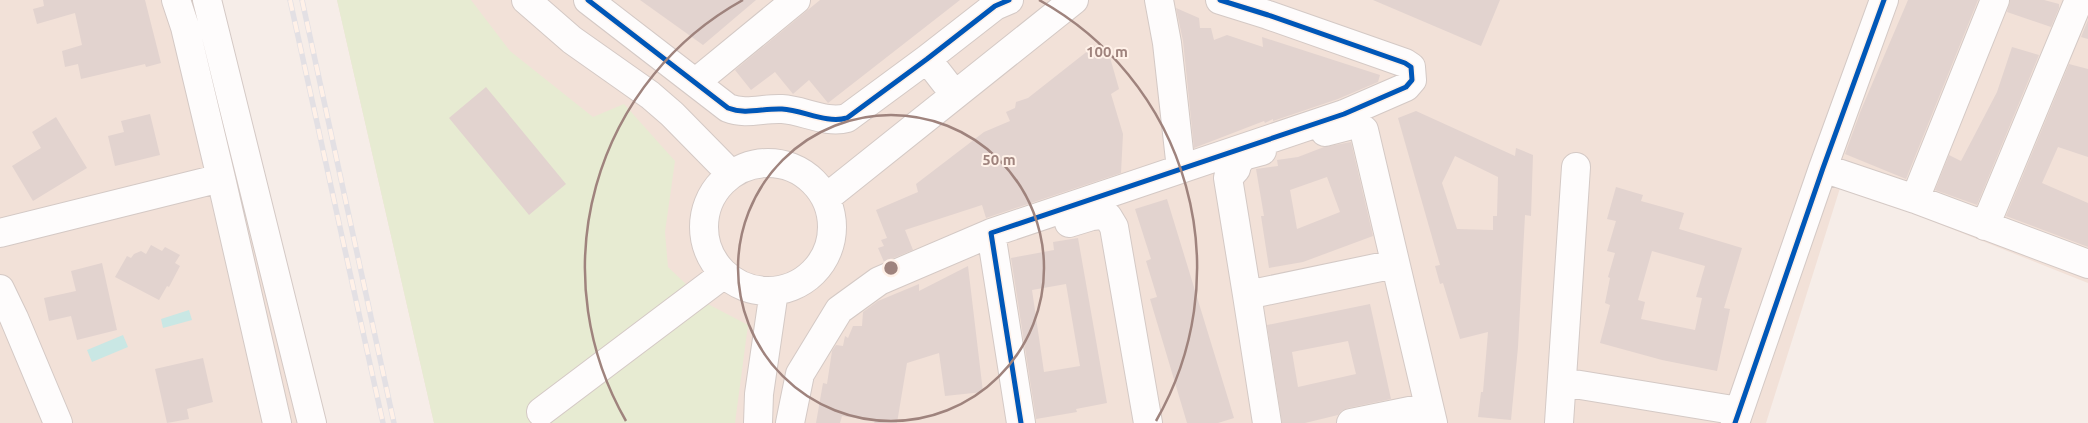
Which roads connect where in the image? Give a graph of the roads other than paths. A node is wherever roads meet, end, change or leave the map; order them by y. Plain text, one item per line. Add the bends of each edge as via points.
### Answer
1 (176, 0) edge
2 (207, 0) edge
3 (588, 0) edge
4 (796, 0) edge
5 (1009, 0) edge
6 (1160, 0) edge
7 (1220, 0) edge
8 (1884, 0) edge
9 (1995, 0) edge
10 (2079, 0) edge
11 (528, 1) edge
12 (1065, 2) edge
13 (2088, 3) edge
14 (927, 59) junction
15 (696, 82) junction
16 (955, 95) junction
17 (1576, 167) dead end
18 (1823, 168) junction
19 (1182, 169) junction
20 (731, 174) junction
21 (221, 178) junction
22 (826, 198) junction
23 (1915, 199) junction
24 (1985, 226) junction
25 (0, 233) edge
26 (992, 240) junction
27 (1395, 264) junction
28 (2088, 264) edge
29 (724, 274) junction
30 (0, 289) edge
31 (774, 291) junction
32 (1246, 295) junction
33 (1562, 382) junction
34 (541, 412) dead end
35 (1431, 415) edge
36 (1737, 417) edge
37 (58, 423) edge
38 (277, 423) edge
39 (312, 423) edge
40 (758, 423) edge
41 (790, 423) edge
42 (1021, 423) edge
43 (1148, 423) edge
44 (1266, 423) edge
45 (1351, 423) edge
46 (1560, 423) edge

1 - 21 street
2 - 39 street
3 - 15 street
4 - 15 street
5 - 14 street via 995,6
6 - 19 street
7 - 19 street via 1405,63 1410,67 1412,80 1406,87 1344,114
8 - 18 street
9 - 23 street
10 - 13 street
10 - 24 street
11 - 20 street via 572,40 650,95
12 - 16 street
14 - 15 street via 847,118 835,120 783,109 736,111 720,104
14 - 16 street
16 - 22 street
17 - 33 street
18 - 23 street
18 - 36 street
19 - 26 street
20 - 22 street via 754,164 790,166 806,175
20 - 29 street via 712,195 703,222 708,251
21 - 25 street
21 - 38 street
22 - 31 street via 833,225 828,252 821,264 800,283
23 - 24 street
24 - 28 street
26 - 41 street via 879,281 839,310 800,374
26 - 42 street
26 - 43 street via 1092,216 1108,217 1114,227
27 - 32 street
27 - 32 street via 1364,130 1356,124 1350,125 1243,156 1228,178
27 - 35 street
29 - 31 street via 752,290
29 - 34 street
30 - 37 street
31 - 40 street via 761,376
32 - 44 street
33 - 36 street
33 - 46 street
35 - 45 street

